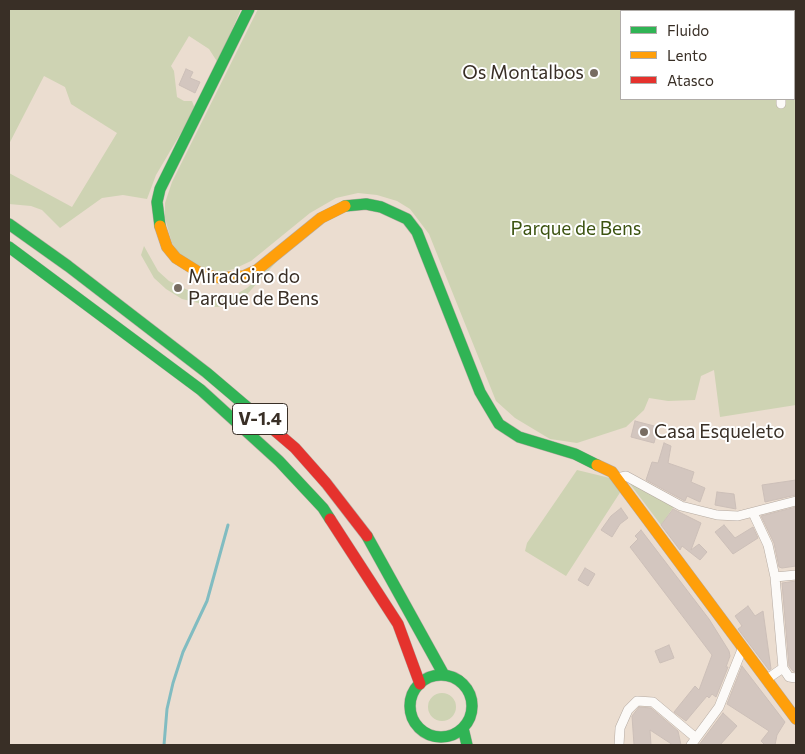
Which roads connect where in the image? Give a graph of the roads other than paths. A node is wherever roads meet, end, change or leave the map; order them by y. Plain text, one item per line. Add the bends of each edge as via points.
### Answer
1 (249, 9) edge
2 (9, 224) edge
3 (9, 247) edge
4 (617, 478) junction
5 (796, 501) edge
6 (753, 513) junction
7 (796, 575) edge
8 (774, 577) junction
9 (743, 647) junction
10 (783, 668) junction
11 (444, 676) junction
12 (796, 678) edge
13 (767, 679) junction
14 (420, 684) junction
15 (796, 719) edge
16 (463, 728) junction
17 (440, 741) edge
18 (694, 742) edge
19 (467, 745) edge
20 (619, 745) edge

1 - 4 main road via 160,189 157,202 159,224 167,247 176,258 194,270 220,278 244,276 335,210 366,204 394,212 407,219 417,232 480,392 499,424 525,439 590,460
2 - 11 main road, V-1.4 via 207,373 294,448 368,538
3 - 14 main road, V-1.4 via 201,390 279,461 324,508 398,624
4 - 6 street via 626,476 699,512 738,516
4 - 9 main road
5 - 6 street
6 - 8 street via 768,545
7 - 8 street
8 - 10 street
9 - 13 main road
9 - 18 street via 719,707
10 - 12 street via 789,677
10 - 13 street
11 - 14 main road via 427,679
11 - 16 main road via 460,681 470,694 472,712
13 - 15 main road
14 - 17 main road via 411,700 412,718 423,732
16 - 17 main road
16 - 19 main road
18 - 20 street via 653,702 637,702 628,710 620,728

